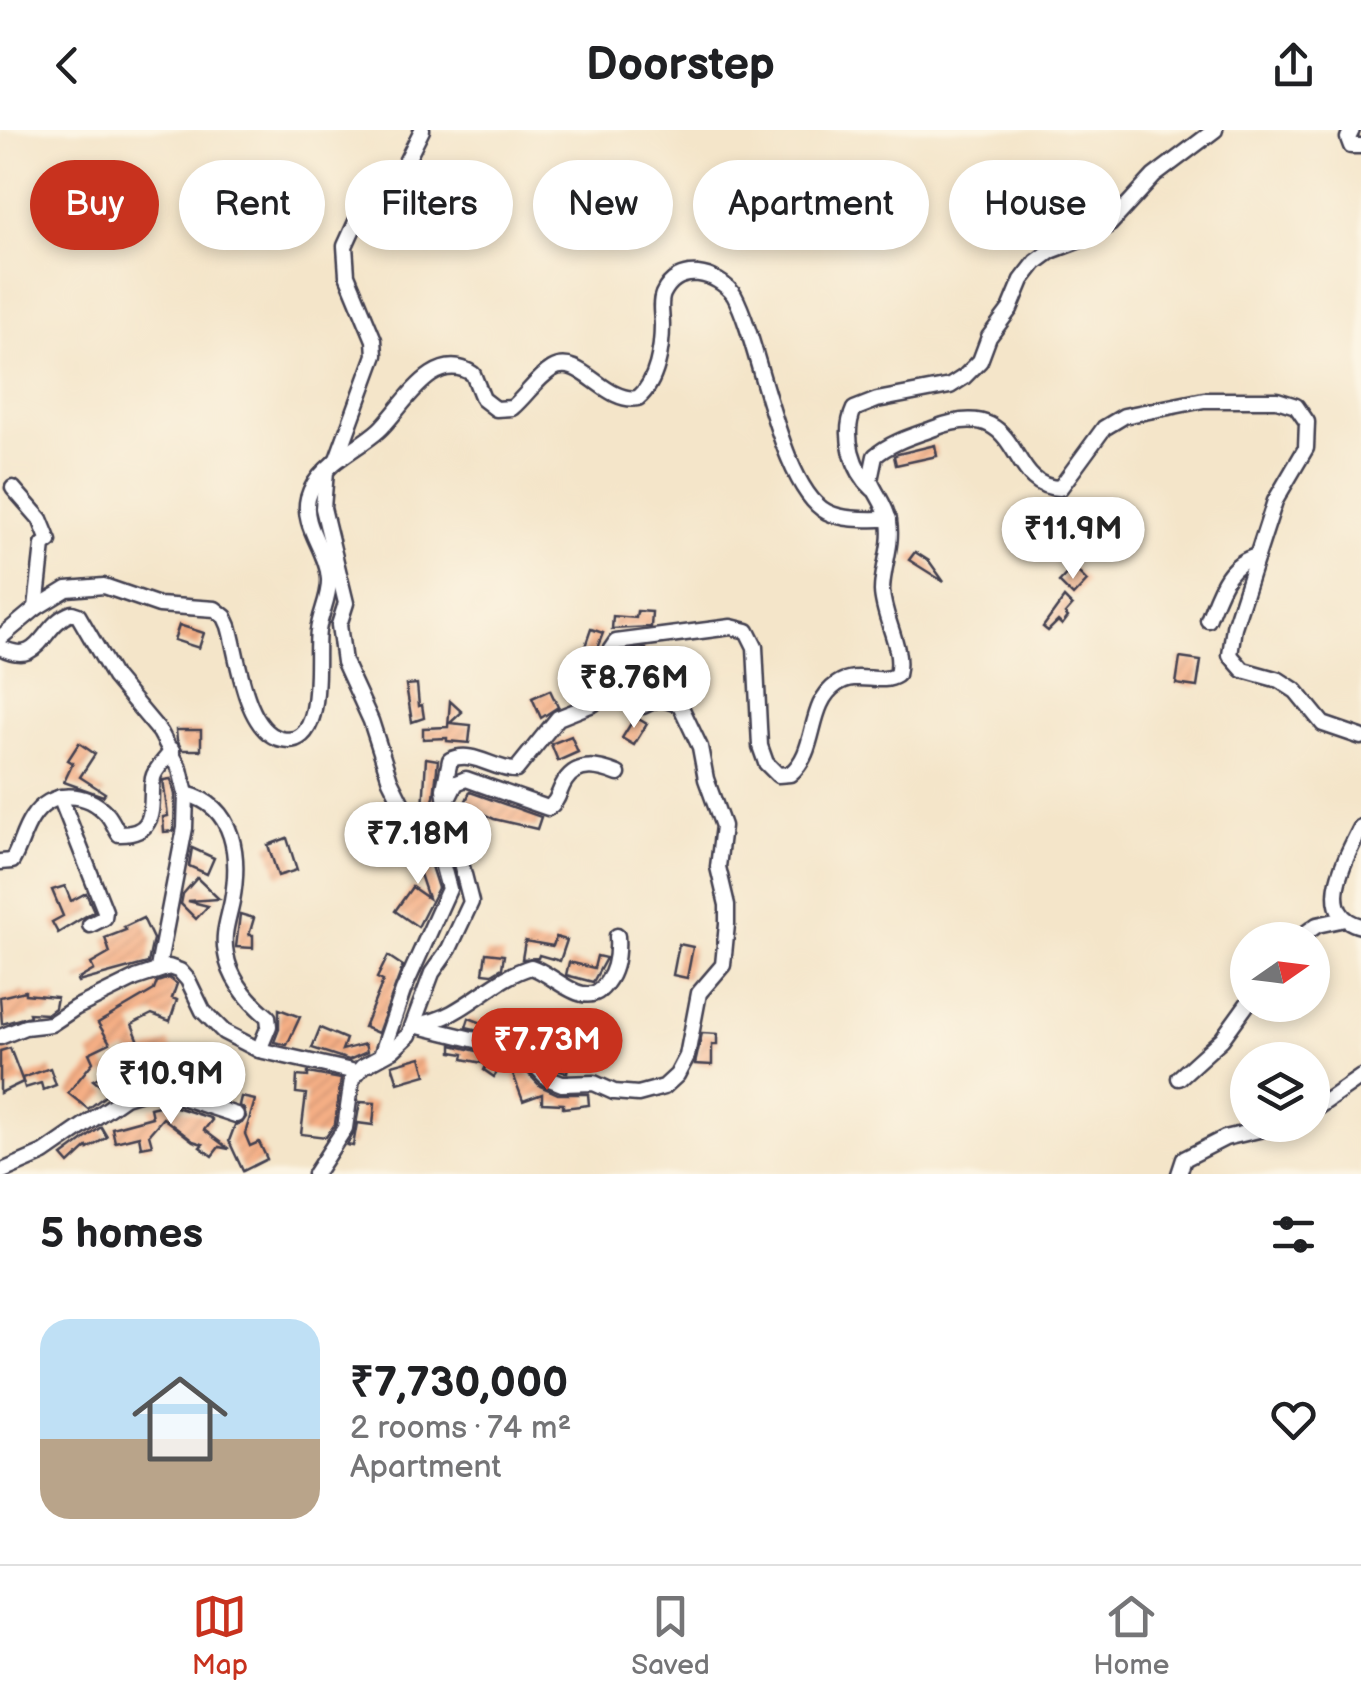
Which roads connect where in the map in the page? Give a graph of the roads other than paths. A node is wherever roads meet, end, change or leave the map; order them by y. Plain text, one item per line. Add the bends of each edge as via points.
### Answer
1 (422, 130) edge
2 (1214, 130) edge
3 (1352, 130) edge
4 (1361, 146) edge
5 (326, 471) junction
6 (13, 488) dead end
7 (874, 490) junction
8 (888, 519) junction
9 (1257, 556) junction
10 (36, 608) junction
11 (1208, 620) dead end
12 (0, 638) edge
13 (0, 647) edge
14 (643, 706) dead end
15 (1361, 737) edge
16 (172, 750) junction
17 (618, 774) dead end
18 (186, 794) junction
19 (60, 797) junction
20 (446, 804) junction
21 (1361, 826) edge
22 (0, 862) edge
23 (1346, 919) junction
24 (1330, 922) edge
25 (90, 925) dead end
26 (1361, 926) edge
27 (617, 936) dead end
28 (158, 968) junction
29 (1235, 1022) edge
30 (414, 1025) junction
31 (0, 1037) edge
32 (259, 1050) junction
33 (381, 1056) junction
34 (356, 1072) junction
35 (1361, 1077) edge
36 (1179, 1078) dead end
37 (1330, 1099) edge
38 (236, 1115) dead end
39 (1230, 1137) edge
40 (0, 1172) edge
41 (315, 1174) edge
42 (1179, 1174) edge

1 - 5 street via 403,168 365,202 345,246 346,275 375,355 337,459
2 - 7 street via 1154,176 1110,224 1036,262 980,361 964,376 942,388 854,409 852,453
3 - 4 street via 1349,143
5 - 8 street via 379,430 420,383 455,366 474,374 483,400 496,409 512,408 560,366 581,371 621,398 638,398 658,356 663,294 676,278 698,272 728,286 740,305 776,426 812,499 836,516
5 - 10 street via 308,508 328,589 318,630 313,715 296,738 285,740 261,726 229,626 216,609 159,605 104,586 67,589
5 - 33 street via 323,508 346,603 338,625 344,662 390,780 442,863 450,890
6 - 10 street via 49,540
7 - 8 street
7 - 9 street via 871,467 882,450 962,418 998,430 1042,484 1060,488 1098,435 1124,416 1204,400 1276,400 1303,413 1308,437 1275,501
8 - 20 street via 882,588 897,675 850,677 830,690 807,752 790,774 778,774 762,756 755,647 747,631 731,627 616,642 605,658 594,704 558,718 516,770 468,756 450,760
9 - 11 street via 1236,564
9 - 15 street via 1230,656 1243,670 1296,691 1323,724
10 - 12 street
13 - 16 street via 30,652 60,618 78,615
14 - 30 street via 660,698 680,705 723,826 723,965 699,993 678,1075 638,1094 594,1083 562,1084 546,1078 520,1050
16 - 18 street
16 - 19 street via 154,775 150,815 132,833 119,834 93,802
17 - 20 street via 584,768 565,781 548,808 466,779 456,783
18 - 28 street
18 - 32 street via 216,807 234,837 226,960 252,1006 268,1017
19 - 22 street via 42,805 15,856
19 - 25 street via 105,911
20 - 30 street via 471,902 432,973
21 - 23 street via 1336,888
23 - 24 street
23 - 26 street
27 - 30 street via 613,971 594,994 577,993 531,967 446,1018
28 - 31 street via 51,1024
28 - 32 street via 180,971 212,1022
29 - 36 street
30 - 33 street
32 - 34 street
33 - 34 street
34 - 41 street via 345,1128
35 - 37 street
38 - 40 street via 145,1090
39 - 42 street via 1184,1158

